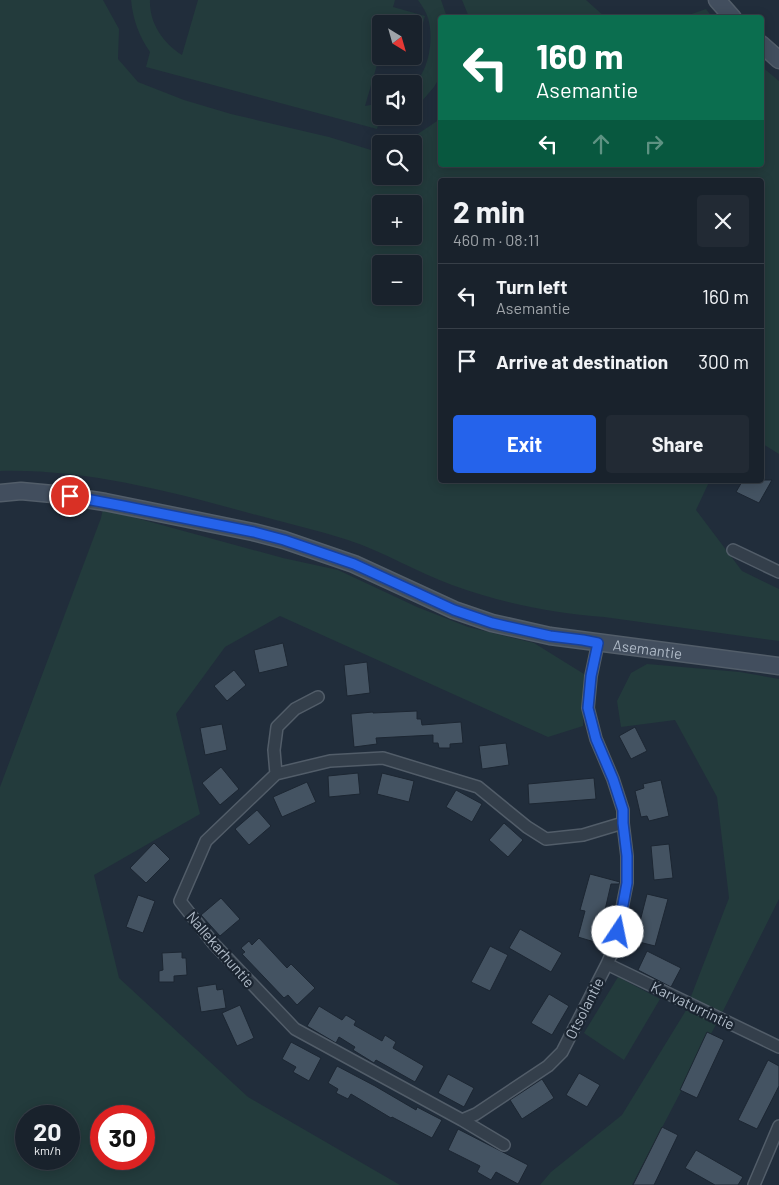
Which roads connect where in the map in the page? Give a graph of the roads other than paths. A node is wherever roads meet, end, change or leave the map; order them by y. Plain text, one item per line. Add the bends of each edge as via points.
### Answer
1 (717, 0) edge
2 (730, 15) edge
3 (764, 47) edge
4 (779, 60) edge
5 (0, 493) edge
6 (733, 550) dead end
7 (779, 572) edge
8 (598, 643) junction
9 (779, 666) edge
10 (318, 698) dead end
11 (276, 774) junction
12 (623, 823) junction
13 (607, 964) junction
14 (779, 1047) edge
15 (462, 1120) junction
16 (779, 1126) edge
17 (504, 1145) dead end
18 (754, 1185) edge

1 - 2 main road
3 - 4 main road
5 - 8 main road, Asemantie via 53,494 254,532 354,564 454,610 492,623
6 - 7 street
8 - 9 main road, Asemantie
8 - 12 street, Otsolantie via 588,708 623,810
10 - 11 street via 295,710 278,727 274,750
11 - 12 street via 330,761 383,758 478,787 546,839 582,835
11 - 15 street, Nallekarhuntie via 206,841 180,901 213,944 295,1029
12 - 13 street, Otsolantie via 627,883 614,948
13 - 14 street, Karvaturrintie
13 - 15 street, Otsolantie via 562,1052 548,1066
15 - 17 street
16 - 18 street

